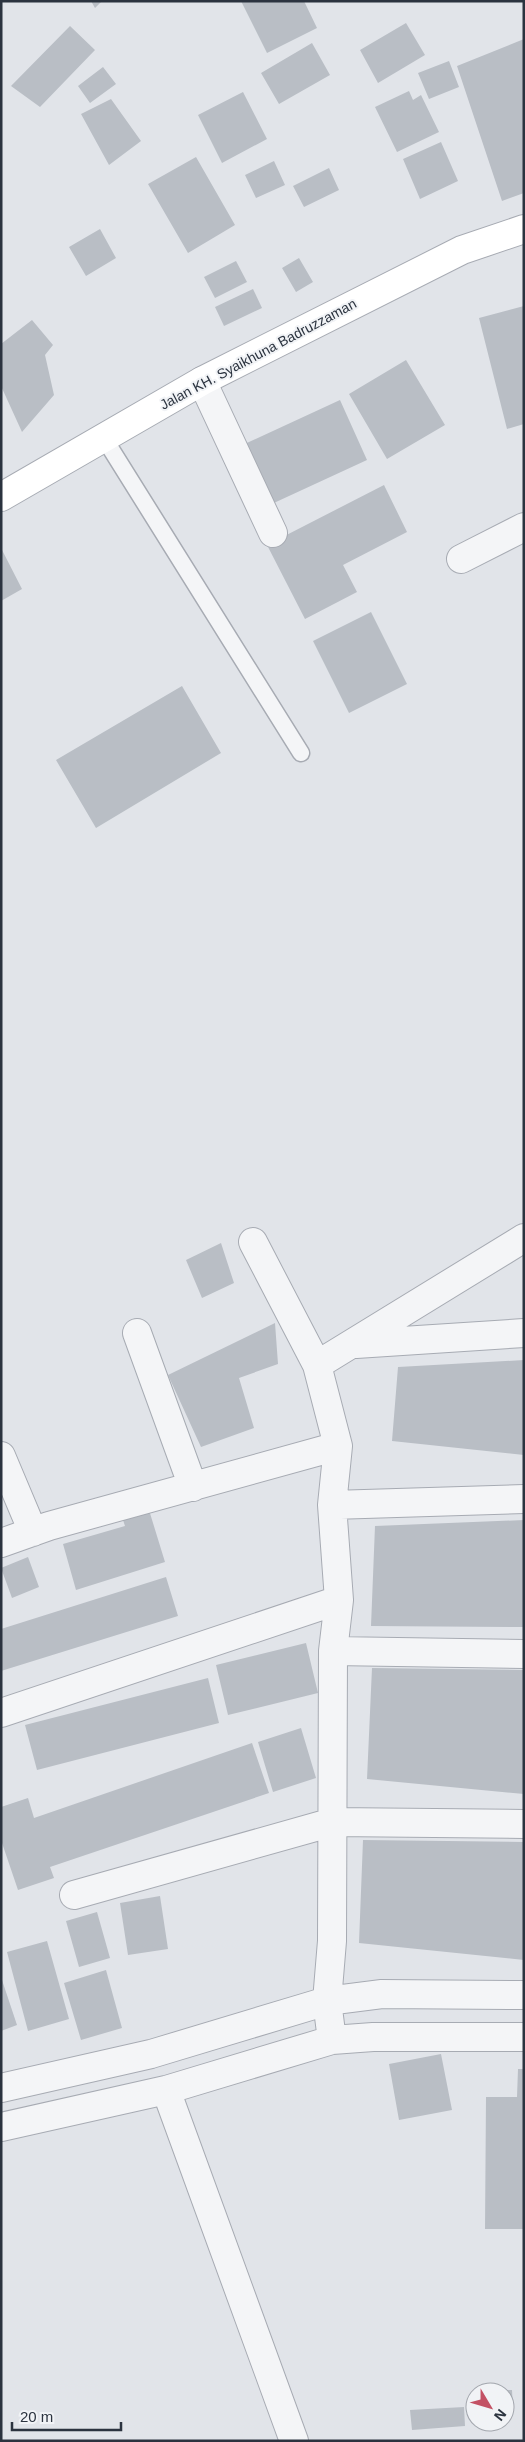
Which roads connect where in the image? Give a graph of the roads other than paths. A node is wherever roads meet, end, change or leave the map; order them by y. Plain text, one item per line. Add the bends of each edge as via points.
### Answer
1 (524, 228) edge
2 (202, 381) junction
3 (104, 438) junction
4 (1, 497) edge
5 (524, 527) edge
6 (273, 533) dead end
7 (461, 559) dead end
8 (301, 753) dead end
9 (524, 1238) edge
10 (253, 1242) dead end
11 (137, 1333) dead end
12 (524, 1333) edge
13 (352, 1344) junction
14 (317, 1365) junction
15 (338, 1446) junction
16 (1, 1456) edge
17 (192, 1487) junction
18 (524, 1499) edge
19 (332, 1505) junction
20 (32, 1532) junction
21 (1, 1543) edge
22 (338, 1600) junction
23 (333, 1651) junction
24 (524, 1654) edge
25 (1, 1713) edge
26 (333, 1822) junction
27 (524, 1824) edge
28 (74, 1895) dead end
29 (524, 1995) edge
30 (326, 2001) junction
31 (524, 2037) edge
32 (332, 2040) junction
33 (1, 2088) edge
34 (166, 2090) junction
35 (1, 2127) edge
36 (294, 2441) edge

1 - 2 main road, Jalan KH. Syaikhuna Badruzzaman via 462,250
2 - 3 main road, Jalan KH. Syaikhuna Badruzzaman
2 - 6 street
3 - 4 main road, Jalan KH. Syaikhuna Badruzzaman
3 - 8 lane
5 - 7 street
9 - 13 street
10 - 14 street
11 - 17 street
12 - 13 street
13 - 14 street
14 - 15 street
15 - 17 street
15 - 19 street
16 - 20 street
17 - 20 street
18 - 19 street
19 - 22 street
20 - 21 street
22 - 23 street
22 - 25 street
23 - 24 street
23 - 26 street
26 - 27 street
26 - 28 street
26 - 30 street via 332,1941
29 - 30 street via 382,1994
30 - 32 street
30 - 33 street via 151,2054
31 - 32 street
32 - 34 street
34 - 35 street
34 - 36 street

